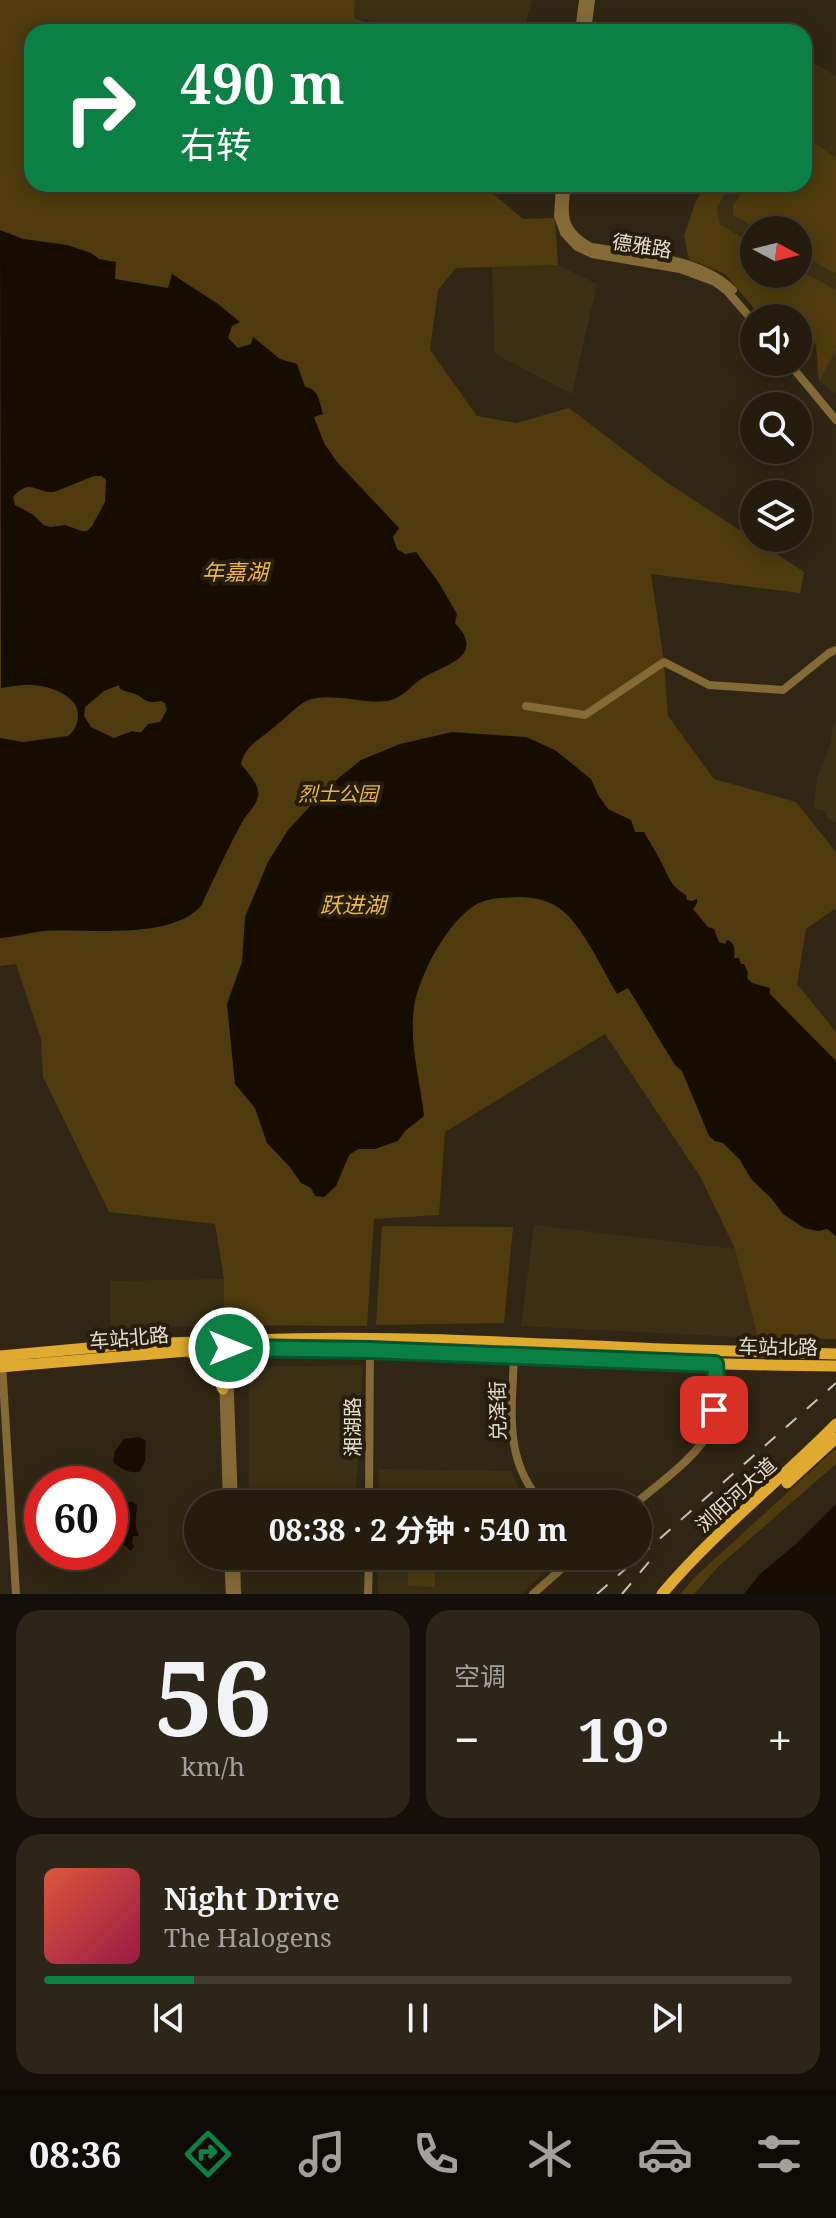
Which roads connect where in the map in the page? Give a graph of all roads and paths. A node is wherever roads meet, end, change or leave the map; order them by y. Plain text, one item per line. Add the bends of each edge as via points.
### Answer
1 (583, 0) edge
2 (591, 0) edge
3 (580, 24) edge
4 (588, 24) edge
5 (560, 192) edge
6 (566, 192) edge
7 (740, 304) edge
8 (744, 304) edge
9 (800, 376) edge
10 (806, 376) edge
11 (836, 412) edge
12 (836, 420) edge
13 (836, 650) edge
14 (526, 706) dead end
15 (225, 1345) junction
16 (256, 1347) junction
17 (370, 1350) junction
18 (185, 1351) junction
19 (836, 1354) edge
20 (514, 1356) junction
21 (1, 1361) edge
22 (715, 1364) junction
23 (836, 1366) edge
24 (227, 1385) junction
25 (836, 1424) edge
26 (836, 1438) edge
27 (227, 1490) edge
28 (233, 1490) edge
29 (369, 1490) edge
30 (530, 1490) edge
31 (651, 1490) edge
32 (229, 1570) edge
33 (236, 1570) edge
34 (369, 1570) edge
35 (560, 1570) edge
36 (16, 1594) edge
37 (230, 1594) edge
38 (237, 1594) edge
39 (368, 1594) edge
40 (533, 1594) edge
41 (662, 1594) edge
42 (671, 1594) edge

1 - 3 street
2 - 4 street
5 - 7 street, 德雅路 via 558,216 577,247 680,269 715,282
6 - 8 street, 德雅路 via 564,216 578,240 681,263 716,277
9 - 12 street
10 - 11 street
13 - 14 street via 783,690 709,685 664,662 585,715
15 - 16 main road, 车站北路
15 - 18 main road, 车站北路
15 - 19 main road, 车站北路 via 337,1339
15 - 21 main road, 车站北路 via 132,1344
15 - 24 street
16 - 17 main road, 车站北路
16 - 24 main road
17 - 20 main road, 车站北路
17 - 29 street, 湘湖路
18 - 21 main road, 车站北路
18 - 24 main road via 202,1357
20 - 22 main road, 车站北路
20 - 30 street, 兑泽街 via 512,1429 518,1465
21 - 36 street
22 - 23 main road, 车站北路
22 - 31 street via 712,1426 697,1450
24 - 27 street
24 - 28 street
25 - 41 main road, 浏阳河大道
26 - 42 main road, 浏阳河大道 via 694,1566
32 - 37 street
33 - 38 street
34 - 39 street
35 - 40 street

